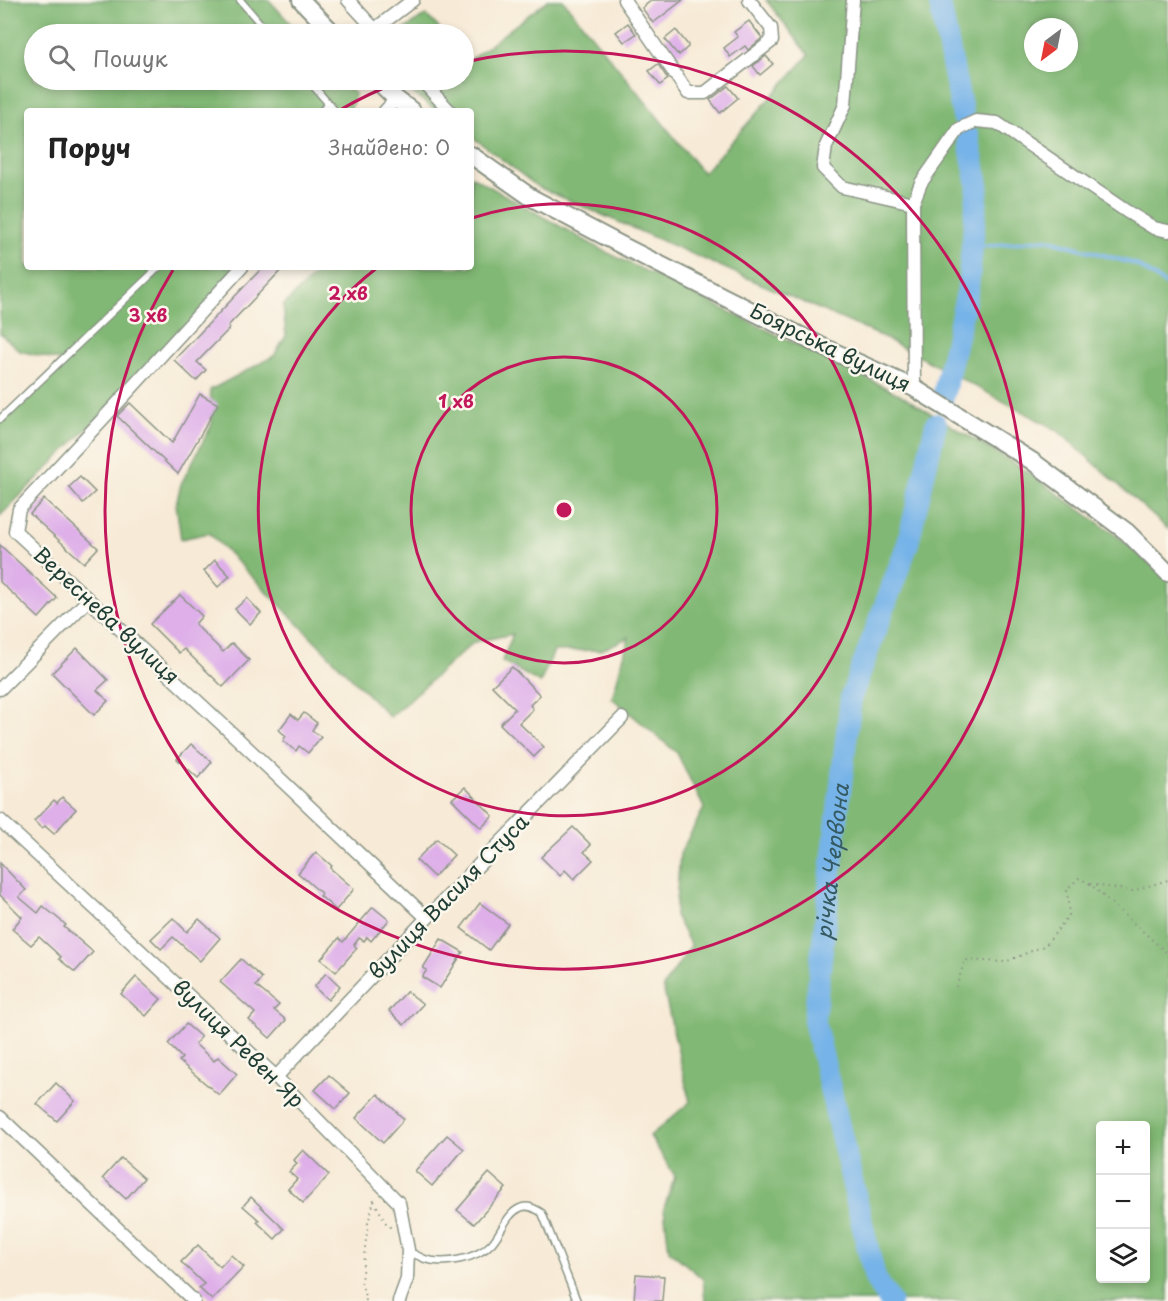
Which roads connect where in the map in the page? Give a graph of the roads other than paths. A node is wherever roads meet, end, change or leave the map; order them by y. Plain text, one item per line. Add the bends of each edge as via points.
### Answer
1 (240, 0) edge
2 (301, 0) edge
3 (348, 0) edge
4 (414, 0) edge
5 (624, 0) edge
6 (749, 0) edge
7 (853, 0) edge
8 (260, 24) edge
9 (324, 24) edge
10 (370, 24) edge
11 (386, 24) edge
12 (317, 90) edge
13 (382, 90) edge
14 (430, 90) edge
15 (329, 104) junction
16 (390, 105) edge
17 (324, 108) edge
18 (332, 108) edge
19 (447, 108) edge
20 (475, 162) edge
21 (913, 203) junction
22 (1168, 231) edge
23 (156, 270) edge
24 (239, 270) edge
25 (914, 388) junction
26 (0, 419) edge
27 (1168, 573) edge
28 (88, 600) junction
29 (0, 689) edge
30 (622, 718) dead end
31 (0, 820) edge
32 (427, 918) junction
33 (276, 1077) junction
34 (0, 1117) edge
35 (407, 1246) junction
36 (194, 1301) edge
37 (399, 1301) edge
38 (577, 1301) edge

1 - 8 lane
2 - 9 street
3 - 10 street
4 - 11 street
5 - 6 street via 688,93 705,93 772,41 771,28
7 - 21 street via 845,105 826,146 823,168 842,187
12 - 15 lane
13 - 16 street
14 - 19 street
15 - 17 lane
15 - 18 lane
20 - 25 street, Боярська вулиця via 615,242 819,345
21 - 22 street via 921,183 959,129 976,122 997,123 1126,211 1154,228
21 - 25 street
23 - 26 lane
24 - 28 street, Вереснева вулиця via 19,508 15,531
25 - 27 street, Боярська вулиця via 1032,460 1127,532
28 - 29 street
28 - 32 street, Вереснева вулиця
30 - 32 street, вулиця Василя Стуса
31 - 33 street, вулиця Ревен Яр
32 - 33 street, вулиця Василя Стуса
33 - 35 street, вулиця Ревен Яр via 399,1203
34 - 36 street
35 - 37 street, вулиця Ревен Яр via 407,1279
35 - 38 lane via 426,1260 453,1261 476,1256 491,1245 511,1216 521,1208 532,1207 542,1214

